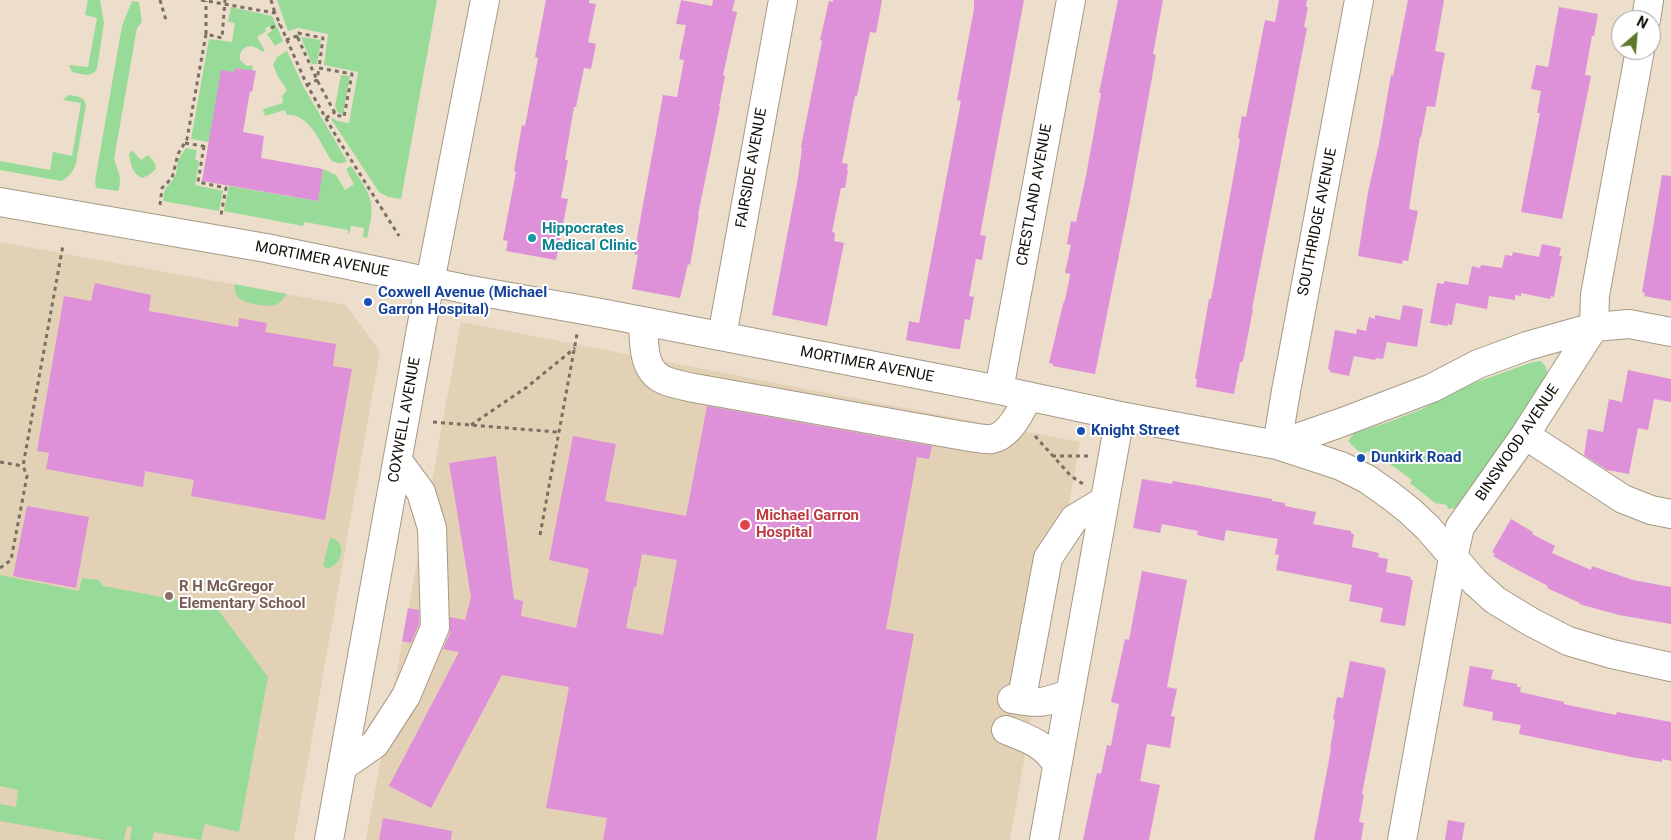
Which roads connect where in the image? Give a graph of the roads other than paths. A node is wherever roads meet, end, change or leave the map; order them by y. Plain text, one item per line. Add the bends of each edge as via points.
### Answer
1 (485, 0) edge
2 (783, 0) edge
3 (1071, 0) edge
4 (1359, 0) edge
5 (1638, 60) edge
6 (0, 202) edge
7 (430, 282) junction
8 (643, 321) junction
9 (1594, 327) junction
10 (1671, 332) edge
11 (722, 336) junction
12 (999, 390) junction
13 (1028, 396) junction
14 (1120, 416) junction
15 (1525, 435) junction
16 (1277, 444) junction
17 (398, 461) junction
18 (1097, 495) junction
19 (1671, 514) edge
20 (1453, 558) junction
21 (1671, 667) edge
22 (1070, 693) junction
23 (1006, 730) dead end
24 (1057, 764) junction
25 (342, 767) junction
26 (329, 840) edge
27 (1044, 840) edge
28 (1402, 840) edge

1 - 7 street, COXWELL AVENUE
2 - 11 street, FAIRSIDE AVENUE
3 - 12 street, CRESTLAND AVENUE
4 - 16 street, SOUTHRIDGE AVENUE
5 - 9 street via 1595,295
6 - 7 street, MORTIMER AVENUE via 256,246
7 - 8 street, MORTIMER AVENUE
7 - 17 street, COXWELL AVENUE
8 - 11 street, MORTIMER AVENUE
8 - 13 street via 644,346 650,368 660,379 694,388 993,439 1003,434 1019,416
9 - 10 street via 1629,324
9 - 15 street, BINSWOOD AVENUE
9 - 16 street via 1526,346 1478,364 1432,388
11 - 12 street, MORTIMER AVENUE
12 - 13 street, MORTIMER AVENUE
13 - 14 street, MORTIMER AVENUE
14 - 16 street, MORTIMER AVENUE
14 - 18 street
15 - 19 street via 1623,499
15 - 20 street, BINSWOOD AVENUE via 1460,527
16 - 20 street, MORTIMER AVENUE via 1341,466 1367,479 1410,511
17 - 25 street, COXWELL AVENUE
17 - 25 street via 421,492 432,528 436,627 406,696 375,744
18 - 22 street
18 - 22 street via 1074,519 1048,558 1017,695 1028,702 1048,702
20 - 21 street, MORTIMER AVENUE via 1495,600 1568,641
20 - 28 street, BINSWOOD AVENUE
22 - 24 street
23 - 24 street via 1033,740
24 - 27 street
25 - 26 street, COXWELL AVENUE

